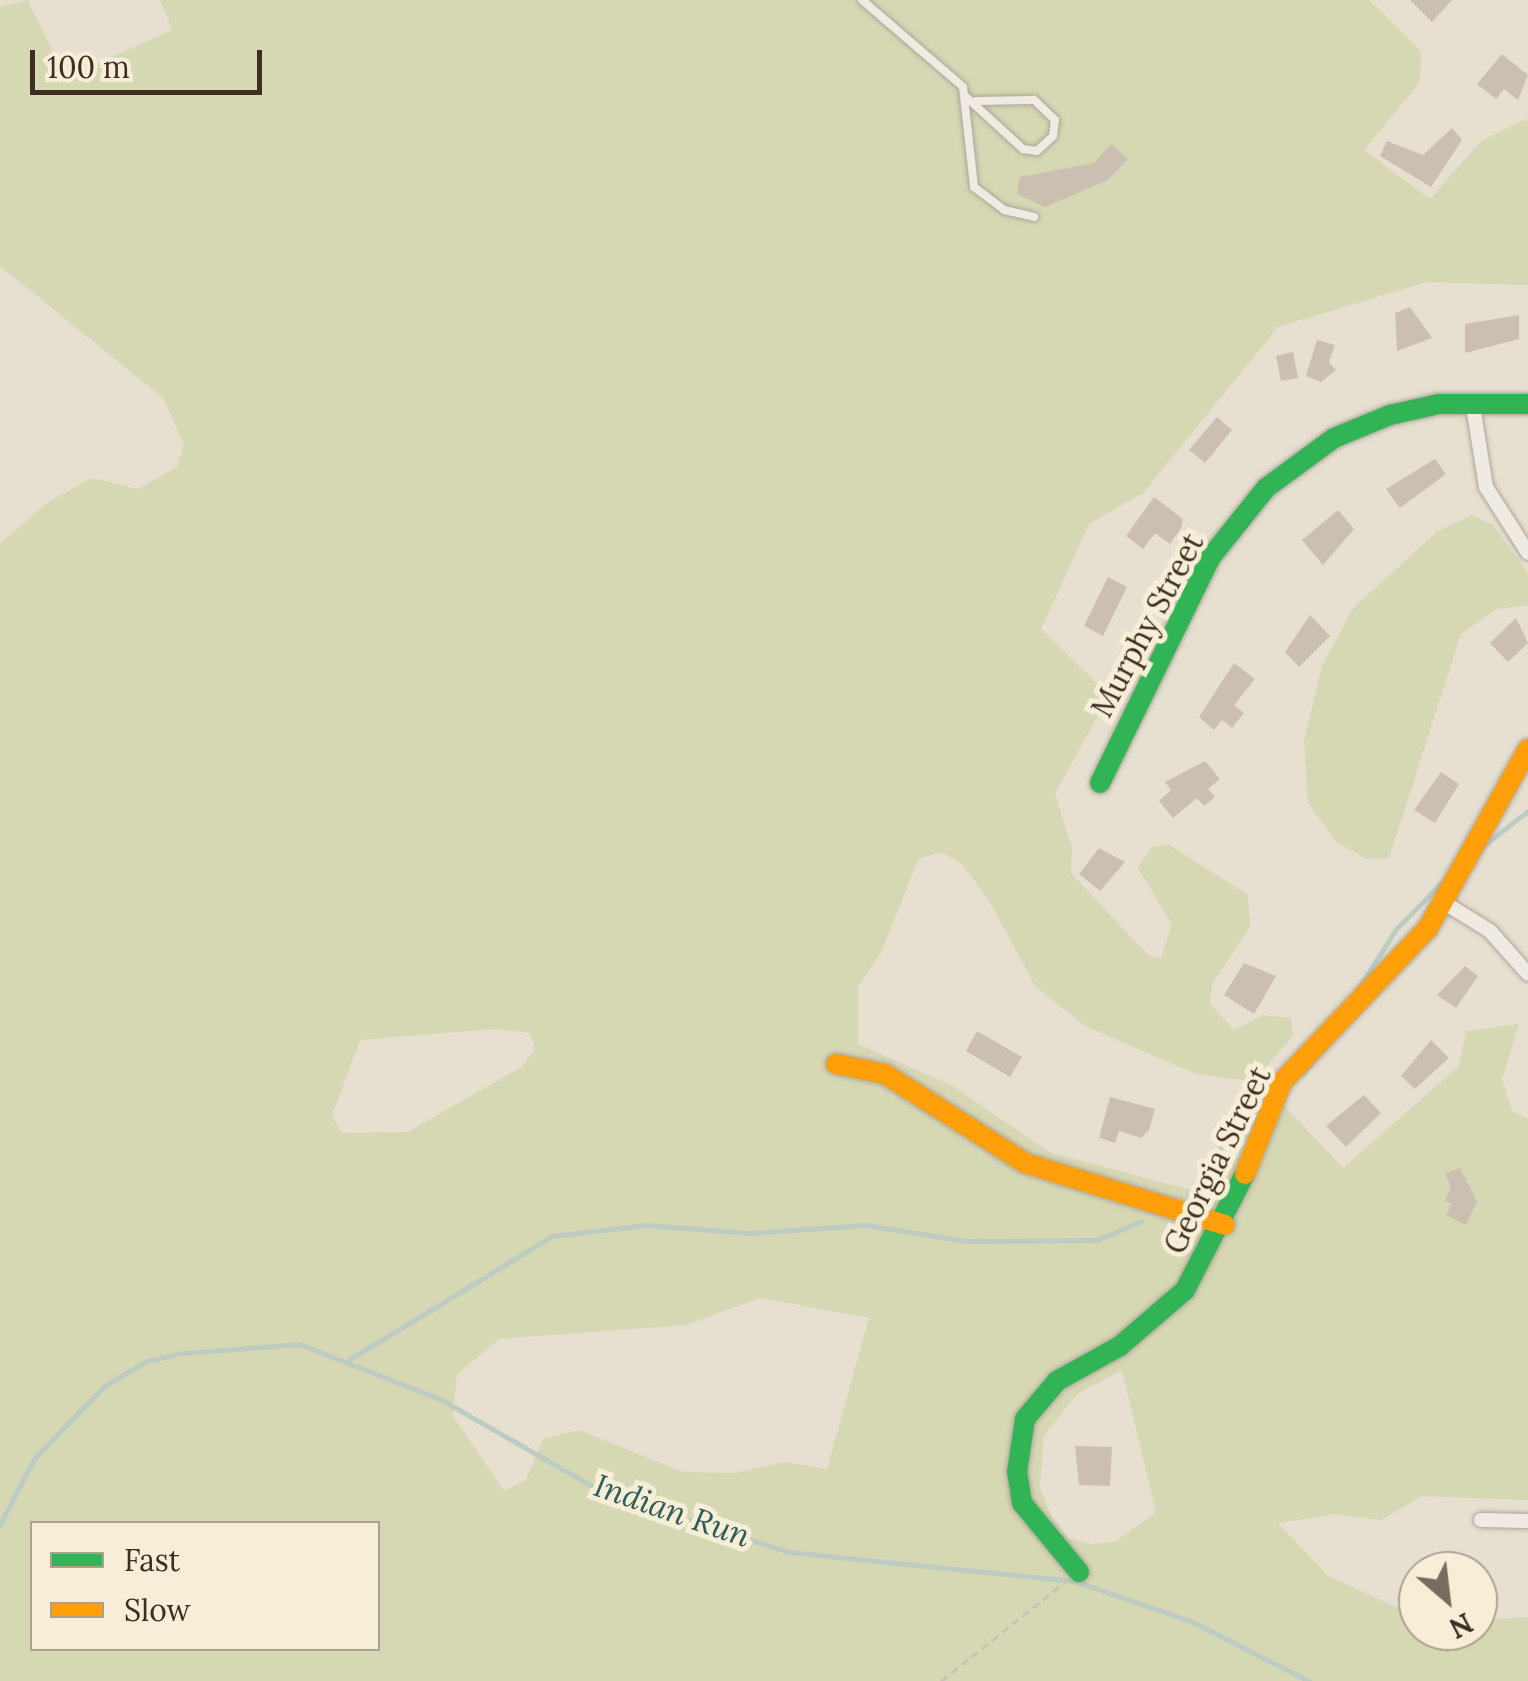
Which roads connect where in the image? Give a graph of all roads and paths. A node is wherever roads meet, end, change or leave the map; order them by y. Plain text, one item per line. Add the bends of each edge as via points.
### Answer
1 (862, 0) edge
2 (965, 96) junction
3 (976, 101) junction
4 (1034, 217) dead end
5 (1528, 404) edge
6 (1474, 406) junction
7 (1528, 553) edge
8 (1528, 749) edge
9 (1100, 783) dead end
10 (1443, 902) junction
11 (1528, 974) edge
12 (836, 1064) dead end
13 (1225, 1225) junction
14 (1480, 1520) dead end
15 (1528, 1521) edge
16 (1079, 1572) joint
17 (941, 1681) edge

1 - 2 lane via 936,58
2 - 3 lane
2 - 4 lane via 974,187 1004,210
3 - 3 lane via 1024,149 1037,151 1053,136 1055,120 1034,100
5 - 6 street, Murphy Street
6 - 7 street via 1486,487
6 - 9 street, Murphy Street via 1390,415 1334,438 1266,488 1210,558
8 - 10 street, Georgia Street
10 - 11 street via 1490,931
10 - 13 street, Georgia Street via 1388,978 1282,1082
12 - 13 street via 884,1074 919,1092 1025,1163
13 - 16 street, Georgia Street via 1185,1290 1153,1322 1057,1381 1025,1419 1017,1472 1022,1503
14 - 15 street
16 - 17 path

